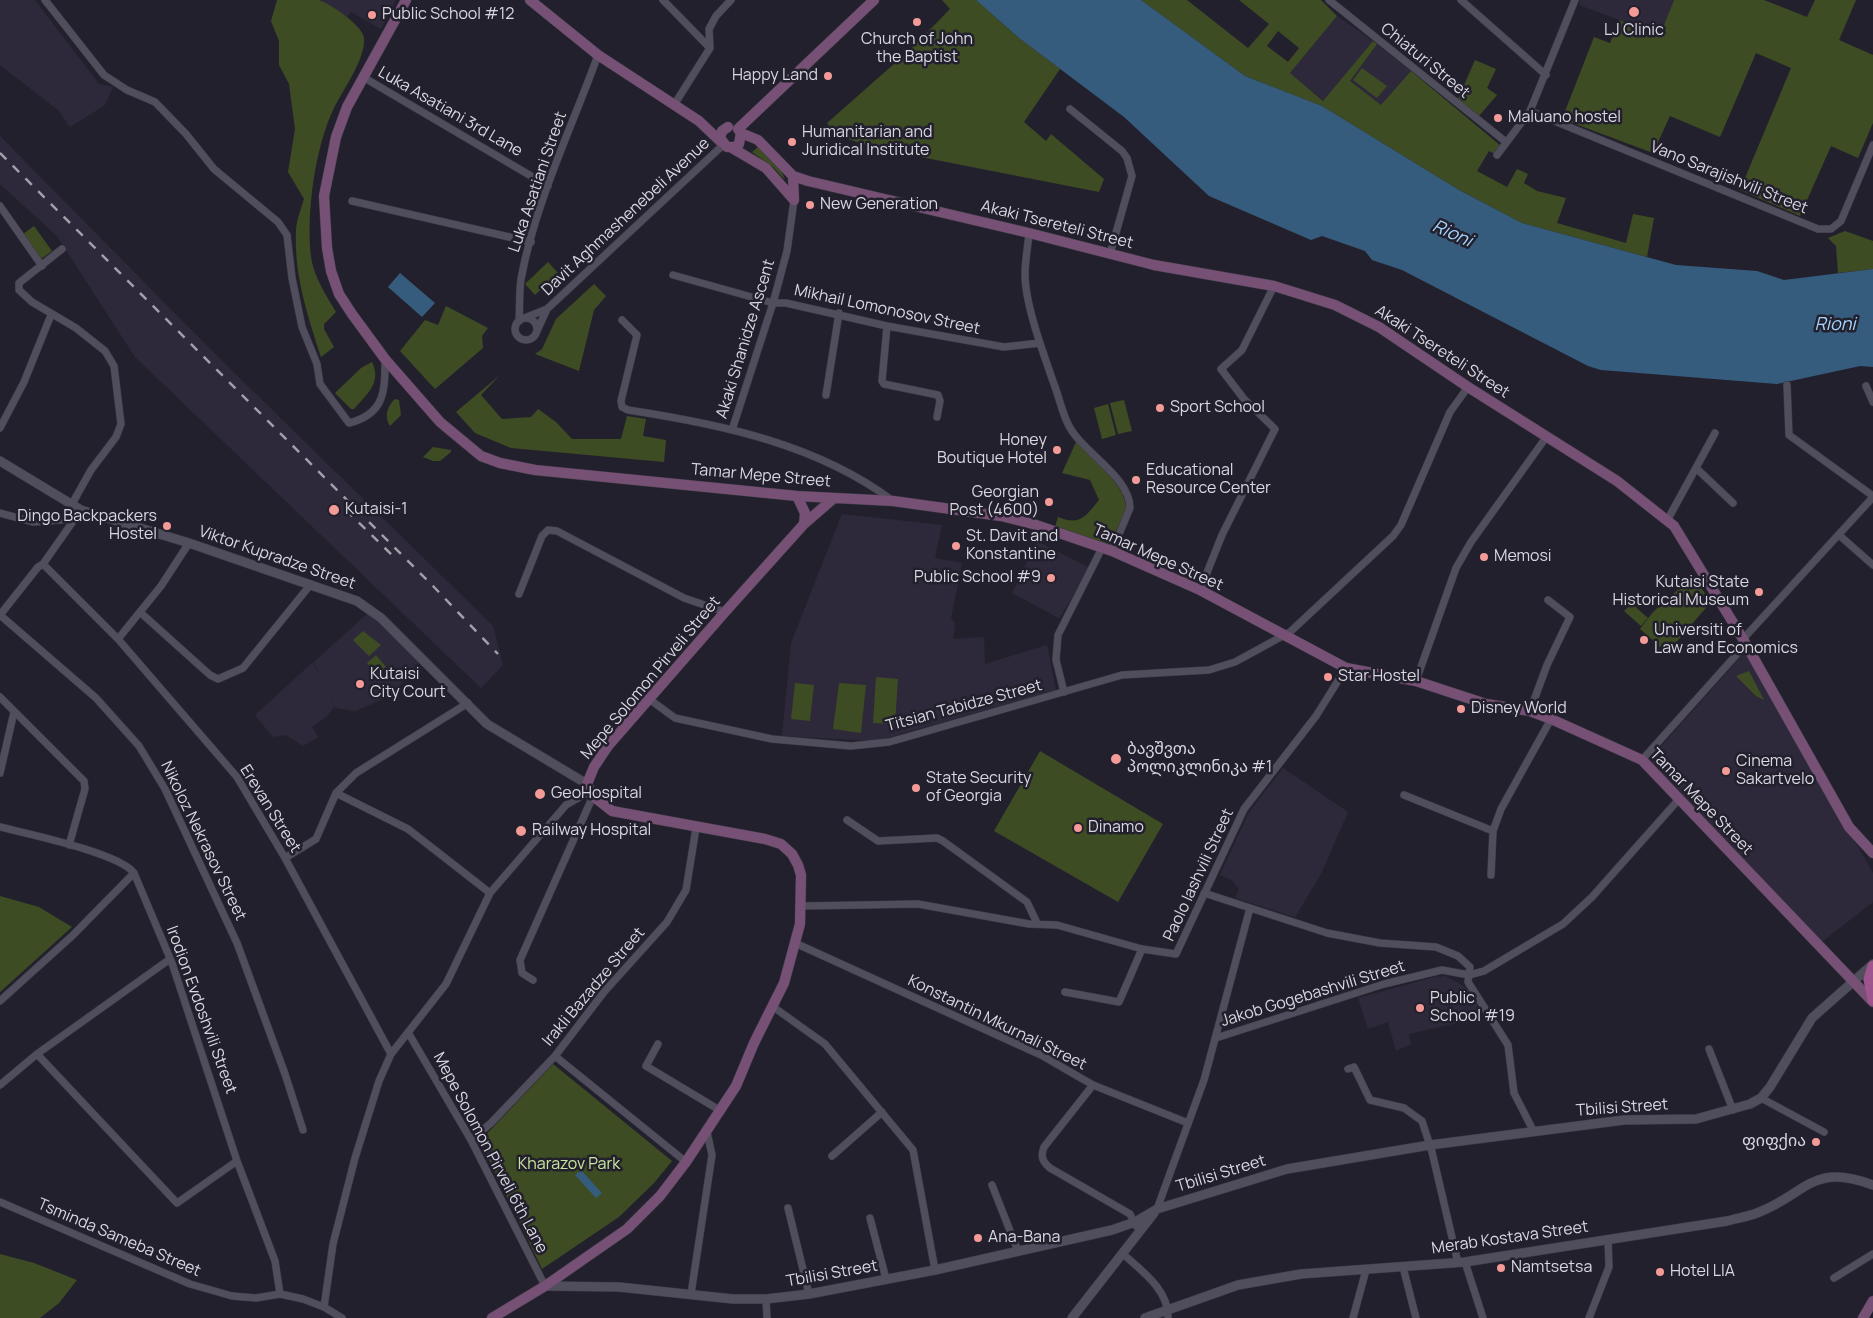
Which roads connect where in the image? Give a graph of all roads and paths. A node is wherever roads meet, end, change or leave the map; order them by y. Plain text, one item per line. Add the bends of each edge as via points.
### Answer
1 (45, 0) edge
2 (406, 0) edge
3 (530, 0) edge
4 (663, 0) edge
5 (731, 0) edge
6 (874, 0) edge
7 (1329, 0) edge
8 (1461, 0) edge
9 (1573, 1) edge
10 (710, 48) junction
11 (598, 55) junction
12 (1546, 75) junction
13 (363, 77) junction
14 (674, 105) junction
15 (1070, 109) dead end
16 (1530, 111) junction
17 (699, 121) junction
18 (736, 130) junction
19 (1506, 142) junction
20 (725, 145) junction
21 (1873, 145) edge
22 (1497, 155) dead end
23 (793, 176) junction
24 (548, 186) junction
25 (794, 200) junction
26 (352, 201) dead end
27 (0, 206) edge
28 (1029, 232) junction
29 (531, 242) junction
30 (62, 249) dead end
31 (1110, 254) junction
32 (42, 266) junction
33 (673, 274) dead end
34 (1274, 286) junction
35 (773, 303) junction
36 (547, 309) junction
37 (839, 313) junction
38 (51, 315) junction
39 (521, 320) junction
40 (622, 320) dead end
41 (887, 326) junction
42 (537, 332) junction
43 (1040, 343) junction
44 (385, 360) junction
45 (1787, 385) dead end
46 (1866, 386) dead end
47 (1468, 387) junction
48 (826, 396) dead end
49 (1873, 402) edge
50 (937, 417) dead end
51 (0, 428) edge
52 (732, 430) junction
53 (1715, 433) dead end
54 (1547, 436) junction
55 (0, 461) edge
56 (1696, 468) junction
57 (1708, 479) dead end
58 (797, 496) junction
59 (1873, 496) edge
60 (834, 498) junction
61 (892, 501) junction
62 (72, 504) junction
63 (80, 510) junction
64 (0, 513) edge
65 (75, 519) junction
66 (1668, 519) junction
67 (804, 524) junction
68 (1839, 535) junction
69 (188, 543) junction
70 (1102, 548) junction
71 (1112, 551) junction
72 (43, 564) junction
73 (1873, 565) edge
74 (311, 584) junction
75 (1200, 590) junction
76 (519, 594) dead end
77 (1548, 600) dead end
78 (725, 612) junction
79 (141, 613) junction
80 (0, 615) edge
81 (1283, 634) junction
82 (118, 639) junction
83 (1743, 639) junction
84 (1346, 668) junction
85 (1416, 681) junction
86 (1064, 692) junction
87 (0, 697) edge
88 (649, 700) junction
89 (468, 703) junction
90 (1530, 711) junction
91 (14, 712) junction
92 (1551, 718) junction
93 (1642, 760) junction
94 (0, 773) edge
95 (590, 790) junction
96 (336, 793) junction
97 (1404, 795) dead end
98 (1680, 798) junction
99 (847, 820) dead end
100 (0, 827) edge
101 (696, 828) junction
102 (1493, 831) junction
103 (69, 845) junction
104 (1873, 853) edge
105 (285, 858) junction
106 (134, 873) junction
107 (1490, 875) dead end
108 (490, 893) junction
109 (1204, 893) junction
110 (802, 906) junction
111 (1250, 908) junction
112 (1038, 923) junction
113 (795, 943) junction
114 (1142, 949) junction
115 (170, 959) junction
116 (1873, 965) edge
117 (1470, 975) junction
118 (533, 980) dead end
119 (1852, 981) junction
120 (1065, 992) dead end
121 (0, 1001) edge
122 (1873, 1001) edge
123 (772, 1006) junction
124 (409, 1034) junction
125 (1216, 1038) junction
126 (658, 1044) dead end
127 (1709, 1049) dead end
128 (37, 1054) junction
129 (391, 1054) junction
130 (556, 1056) junction
131 (1348, 1069) dead end
132 (0, 1085) edge
133 (1093, 1085) junction
134 (1761, 1098) junction
135 (1733, 1110) junction
136 (721, 1111) junction
137 (882, 1112) junction
138 (1188, 1123) junction
139 (303, 1130) dead end
140 (707, 1132) junction
141 (1534, 1132) junction
142 (1824, 1132) dead end
143 (471, 1140) junction
144 (1430, 1145) junction
145 (832, 1156) dead end
146 (237, 1161) junction
147 (686, 1162) junction
148 (992, 1185) dead end
149 (1873, 1185) edge
150 (0, 1202) edge
151 (788, 1208) dead end
152 (1157, 1209) junction
153 (870, 1218) dead end
154 (1135, 1222) junction
155 (1139, 1232) junction
156 (1608, 1239) junction
157 (1018, 1251) junction
158 (1123, 1254) junction
159 (1873, 1254) edge
160 (1461, 1263) junction
161 (1403, 1267) junction
162 (934, 1270) junction
163 (1366, 1270) junction
164 (1834, 1278) dead end
165 (886, 1279) junction
166 (545, 1286) junction
167 (280, 1294) junction
168 (691, 1294) junction
169 (809, 1294) junction
170 (766, 1299) junction
171 (1873, 1301) edge
172 (324, 1307) junction
173 (1168, 1314) edge
174 (342, 1318) edge
175 (492, 1318) edge
176 (767, 1318) edge
177 (1072, 1318) edge
178 (1145, 1318) edge
179 (1353, 1318) edge
180 (1416, 1318) edge
181 (1483, 1318) edge
182 (1589, 1318) edge
183 (1863, 1318) edge

1 - 44 street via 104,75 155,102 214,169 278,222 287,235 302,327 317,364 320,384 349,423 360,420 381,401 385,390
2 - 13 main road, Tamar Mepe Street
3 - 11 main road
4 - 10 street
5 - 10 street via 709,29
6 - 18 main road
7 - 19 street, Chiaturi Street
8 - 12 street
9 - 12 street
10 - 14 street
11 - 14 main road
11 - 24 street, Luka Asatiani Street
12 - 16 street
13 - 24 street, Luka Asatiani 3rd Lane
13 - 44 main road, Tamar Mepe Street via 342,122 328,176 324,196 327,248 339,294
14 - 17 main road
15 - 31 street via 1122,151 1132,176
16 - 19 street
16 - 21 street, Vano Sarajishvili Street via 1818,229 1831,229 1841,221
17 - 18 main road
17 - 20 main road
18 - 20 main road via 722,131
18 - 20 main road via 740,144
18 - 23 main road via 758,140
19 - 22 street
20 - 25 main road via 766,168
20 - 36 street, Davit Aghmashenebeli Avenue
23 - 25 main road
23 - 28 main road, Akaki Tsereteli Street
24 - 29 street, Luka Asatiani Street
25 - 35 street, Akaki Shanidze Ascent via 787,252
26 - 29 street
27 - 32 street
28 - 31 main road, Akaki Tsereteli Street
28 - 43 street via 1025,274
29 - 39 street, Luka Asatiani Street via 521,280
30 - 32 street
31 - 34 main road, Akaki Tsereteli Street
32 - 38 street via 19,284 18,290
33 - 35 street, Mikhail Lomonosov Street
34 - 47 main road, Akaki Tsereteli Street via 1334,306 1379,327
34 - 75 street via 1242,350 1221,369 1244,399 1275,429 1222,535
35 - 37 street, Mikhail Lomonosov Street via 786,302
35 - 52 street, Akaki Shanidze Ascent
36 - 39 street, Davit Aghmashenebeli Avenue
36 - 42 street, Davit Aghmashenebeli Avenue
37 - 41 street, Mikhail Lomonosov Street
37 - 48 street
38 - 51 street via 24,382
38 - 62 street via 76,328 105,351 114,366 121,424 116,437 91,470
39 - 42 street via 533,321
39 - 42 street via 515,331 522,339 529,340
40 - 52 street via 637,335 622,407
41 - 43 street, Mikhail Lomonosov Street via 1004,347
41 - 50 street via 882,381 938,394
43 - 71 street via 1068,424 1113,475 1130,500 1130,508
44 - 58 main road, Tamar Mepe Street via 440,422 460,441 490,460 535,470
45 - 59 street via 1789,435
46 - 49 street
47 - 54 main road, Akaki Tsereteli Street
47 - 81 street, Titsian Tabidze Street via 1450,412 1401,525 1393,536 1290,632
52 - 61 street, Akaki Shanidze Ascent via 806,453 866,481
53 - 56 street
54 - 66 main road, Akaki Tsereteli Street
54 - 85 street via 1456,568
55 - 62 street, Viktor Kupradze Street
56 - 57 street
56 - 66 street
58 - 60 main road, Tamar Mepe Street
58 - 67 main road via 806,513
59 - 68 street
60 - 61 main road, Tamar Mepe Street
60 - 67 main road, Mepe Solomon Pirveli Street
61 - 70 main road, Tamar Mepe Street via 1001,516
62 - 63 street, Viktor Kupradze Street
63 - 65 street
63 - 69 street, Viktor Kupradze Street
64 - 65 street via 33,522
65 - 72 street
66 - 83 main road, Akaki Tsereteli Street
67 - 78 main road, Mepe Solomon Pirveli Street
68 - 73 street
68 - 83 street
69 - 74 street, Viktor Kupradze Street
69 - 79 street
70 - 71 main road, Tamar Mepe Street
70 - 86 street via 1058,634 1056,660
71 - 75 main road, Tamar Mepe Street
72 - 80 street
72 - 82 street, Erevan Street
74 - 79 street via 243,668 218,678 210,675
74 - 89 street, Viktor Kupradze Street via 357,601 373,612
75 - 81 main road, Tamar Mepe Street
76 - 78 street via 542,536 548,530 684,598
77 - 90 street via 1570,617
78 - 88 main road, Mepe Solomon Pirveli Street
79 - 82 street
80 - 139 street, Nikoloz Nekrasov Street via 96,698 140,746 165,789 237,943
81 - 84 main road, Tamar Mepe Street
81 - 86 street, Titsian Tabidze Street via 1235,662 1214,669 1122,675
82 - 105 street, Erevan Street via 237,777
83 - 93 street via 1738,653
83 - 104 main road, Akaki Tsereteli Street via 1849,827
84 - 85 main road, Tamar Mepe Street
84 - 109 street, Paolo Iashvili Street via 1316,716 1244,809
85 - 90 main road, Tamar Mepe Street via 1486,704
86 - 88 street, Titsian Tabidze Street via 907,737 851,746 772,739 675,718
87 - 91 street
88 - 95 main road, Mepe Solomon Pirveli Street via 608,746 594,767
89 - 95 street, Viktor Kupradze Street via 487,724
89 - 96 street via 356,773
90 - 92 main road, Tamar Mepe Street
91 - 94 street
91 - 103 street via 84,781 85,789
92 - 93 main road, Tamar Mepe Street
92 - 102 street via 1501,809
93 - 98 main road, Tamar Mepe Street
95 - 101 main road via 606,807 619,813
95 - 108 street via 566,805
95 - 118 street via 520,960 522,973
96 - 105 street via 316,839
96 - 108 street via 408,829
97 - 102 street
98 - 117 street via 1592,897 1563,924 1484,971
98 - 119 main road, Tamar Mepe Street
99 - 112 street via 878,841 937,838 943,841 1027,902
100 - 103 street
101 - 110 main road via 781,844 798,865
101 - 130 street, Irakli Bazadze Street via 686,890 679,903 667,922 604,992
102 - 107 street
103 - 106 street via 125,864
105 - 129 street, Erevan Street
106 - 115 street, Irodion Evdoshvili Street
106 - 121 street via 72,936
108 - 124 street via 446,984
109 - 111 street
109 - 114 street, Paolo Iashvili Street via 1176,954
110 - 112 street, Paolo Iashvili Street via 906,903
110 - 113 main road
111 - 117 street via 1327,933 1380,943 1436,947 1464,962 1470,967
111 - 125 street
112 - 114 street, Paolo Iashvili Street via 1079,930
113 - 123 main road via 784,983
113 - 133 street, Konstantin Mkurnali Street via 1041,1056
114 - 120 street via 1119,1002
115 - 128 street
115 - 146 street, Irodion Evdoshvili Street
116 - 119 street
116 - 122 main road via 1869,979
117 - 125 street, Jakob Gogebashvili Street via 1442,970 1384,984
117 - 141 street via 1468,982 1508,1045 1514,1093
119 - 122 main road, Tamar Mepe Street
119 - 134 street via 1812,1018
123 - 136 main road via 736,1086
123 - 137 street via 825,1044
124 - 129 street
124 - 143 street, Mepe Solomon Pirveli 6th Lane
125 - 138 street, Jakob Gogebashvili Street
126 - 136 street via 646,1066
127 - 135 street
128 - 132 street
128 - 146 street via 177,1203
129 - 172 street via 379,1081 355,1158 333,1244
130 - 143 street, Irakli Bazadze Street
130 - 147 street
131 - 144 street via 1354,1067 1370,1100 1404,1108 1422,1121
133 - 138 street, Konstantin Mkurnali Street
133 - 154 street via 1044,1147 1043,1162 1130,1214
134 - 135 street, Tbilisi Street
134 - 142 street
135 - 141 street, Tbilisi Street via 1696,1119 1624,1120
136 - 140 main road
137 - 145 street
137 - 162 street via 912,1150
138 - 152 street, Jakob Gogebashvili Street
140 - 147 main road
140 - 168 street via 712,1155
141 - 144 street, Tbilisi Street
143 - 166 street, Mepe Solomon Pirveli 6th Lane
144 - 152 street, Tbilisi Street via 1287,1169
144 - 160 street
146 - 167 street, Irodion Evdoshvili Street via 274,1261
147 - 166 main road via 660,1196 627,1229
148 - 157 street
149 - 156 street, Merab Kostava Street via 1850,1176 1824,1177 1758,1213
150 - 167 street, Tsminda Sameba Street via 190,1284 232,1296 256,1298
151 - 169 street
152 - 154 street, Tbilisi Street
152 - 155 street
153 - 165 street
154 - 155 street
154 - 157 street, Tbilisi Street
155 - 158 street
156 - 160 street, Merab Kostava Street
156 - 182 street via 1608,1267
157 - 162 street, Tbilisi Street
158 - 173 street via 1150,1278 1164,1297
158 - 177 street
159 - 164 street
160 - 161 street, Merab Kostava Street
160 - 181 street
161 - 163 street, Merab Kostava Street
161 - 180 street
162 - 165 street, Tbilisi Street
163 - 173 street, Merab Kostava Street via 1301,1274 1238,1285
163 - 179 street
165 - 169 street, Tbilisi Street
166 - 168 street, Tbilisi Street via 619,1287
166 - 175 main road
167 - 172 street, Tsminda Sameba Street
168 - 170 street, Tbilisi Street
169 - 170 street, Tbilisi Street
170 - 176 street
171 - 183 main road
172 - 174 street, Tsminda Sameba Street
173 - 178 street, Merab Kostava Street

